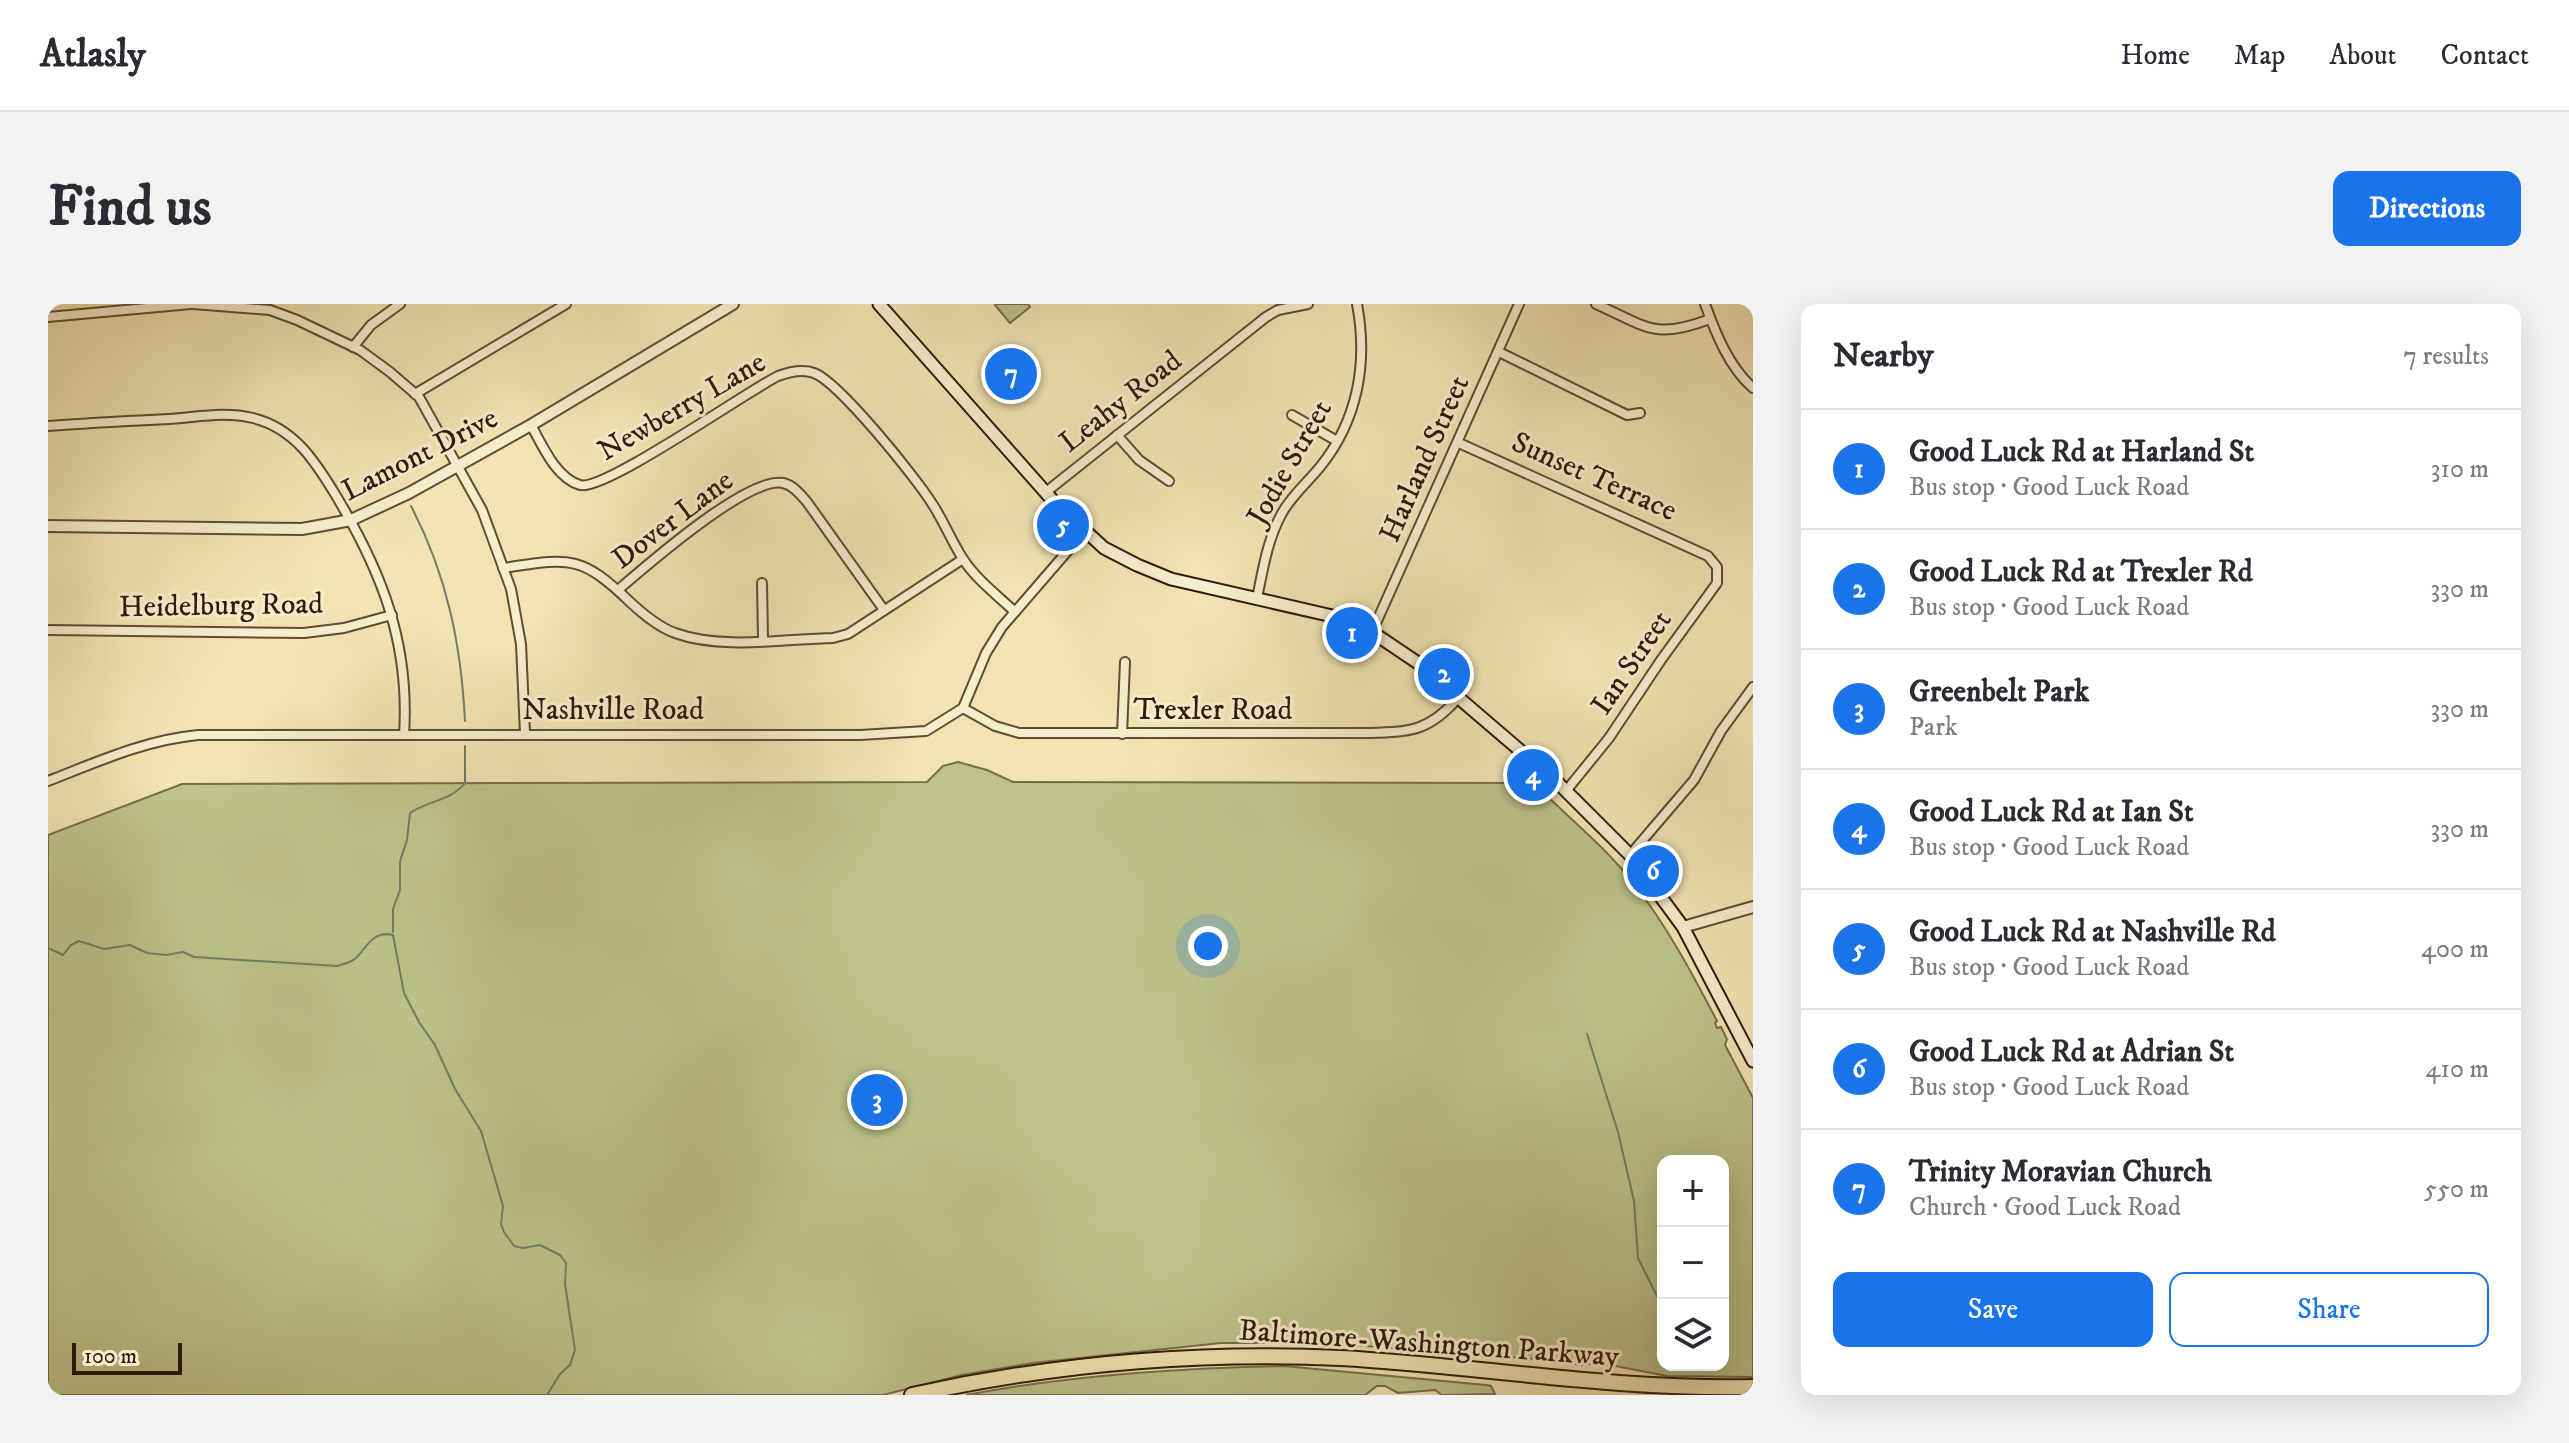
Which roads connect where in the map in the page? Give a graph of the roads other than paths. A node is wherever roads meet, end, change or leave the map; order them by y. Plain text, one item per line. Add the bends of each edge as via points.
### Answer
1 (192, 304) edge
2 (400, 304) edge
3 (566, 304) edge
4 (733, 304) edge
5 (879, 304) edge
6 (1308, 304) edge
7 (1357, 304) edge
8 (1519, 304) edge
9 (1596, 304) edge
10 (1705, 304) edge
11 (270, 307) edge
12 (48, 317) edge
13 (1710, 319) junction
14 (353, 347) junction
15 (1499, 352) junction
16 (1753, 388) edge
17 (415, 394) junction
18 (1640, 413) dead end
19 (1292, 415) dead end
20 (531, 425) junction
21 (48, 426) edge
22 (1117, 435) junction
23 (1337, 441) junction
24 (1459, 443) junction
25 (458, 465) junction
26 (1169, 481) dead end
27 (1046, 492) junction
28 (351, 520) junction
29 (48, 526) edge
30 (1084, 532) junction
31 (1708, 556) joint
32 (963, 559) junction
33 (503, 568) junction
34 (762, 583) dead end
35 (618, 590) junction
36 (1257, 598) junction
37 (884, 610) junction
38 (1015, 612) junction
39 (392, 615) junction
40 (48, 630) edge
41 (1372, 632) junction
42 (763, 640) junction
43 (1125, 662) dead end
44 (1753, 687) edge
45 (1457, 699) junction
46 (963, 708) junction
47 (525, 734) junction
48 (1122, 734) junction
49 (404, 735) junction
50 (48, 781) edge
51 (1566, 791) junction
52 (1630, 855) junction
53 (1753, 907) edge
54 (1683, 927) junction
55 (1753, 1061) edge
56 (1753, 1387) edge
57 (912, 1395) edge

1 - 11 street
1 - 12 street
2 - 14 street via 371,325
3 - 17 street
4 - 20 street, Lamont Drive
5 - 27 main road
6 - 22 street, Leahy Road via 1266,317
7 - 23 street, Jodie Street via 1361,373
8 - 15 street, Harland Street
9 - 13 street via 1664,331
10 - 13 street
11 - 14 street
13 - 16 street via 1735,367
14 - 17 street
15 - 18 street via 1627,415
15 - 24 street, Harland Street
17 - 25 street
19 - 23 street
20 - 25 street, Lamont Drive
20 - 32 street, Newberry Lane via 563,475 586,486 616,474 778,376 809,372 836,389 907,468
21 - 28 street via 229,413 256,419 306,450
22 - 26 street via 1139,460
22 - 27 street, Leahy Road
23 - 36 street, Jodie Street via 1280,517
24 - 31 street, Sunset Terrace
24 - 41 street, Harland Street
25 - 28 street, Lamont Drive
25 - 33 street
27 - 30 main road
28 - 29 street, Lamont Drive via 302,529
28 - 39 street via 379,574
30 - 36 main road via 1121,558 1171,579
30 - 38 street
31 - 51 street, Ian Street via 1717,567 1717,583
32 - 37 street
32 - 38 street, Newberry Lane
33 - 35 street via 571,563 592,570
33 - 47 street via 521,644
34 - 42 street
35 - 37 street, Dover Lane via 674,541 754,489 779,483 807,502
35 - 42 street via 671,632 702,641
36 - 41 main road via 1341,618
37 - 42 street via 833,638
38 - 46 street via 986,653
39 - 40 street, Heidelburg Road via 304,633
39 - 49 street via 404,678
41 - 45 main road via 1418,663
43 - 48 street
44 - 52 street via 1694,780
45 - 48 street, Trexler Road via 1436,720 1412,731
45 - 51 main road
46 - 47 street, Nashville Road via 935,727 914,733
46 - 48 street, Trexler Road via 1019,733
47 - 49 street, Nashville Road
49 - 50 street, Nashville Road via 187,736 133,749
51 - 52 main road
52 - 54 main road
53 - 54 street
54 - 55 main road
56 - 57 highway, Baltimore-Washington Parkway via 1611,1383 1345,1359 1236,1356 1060,1368

